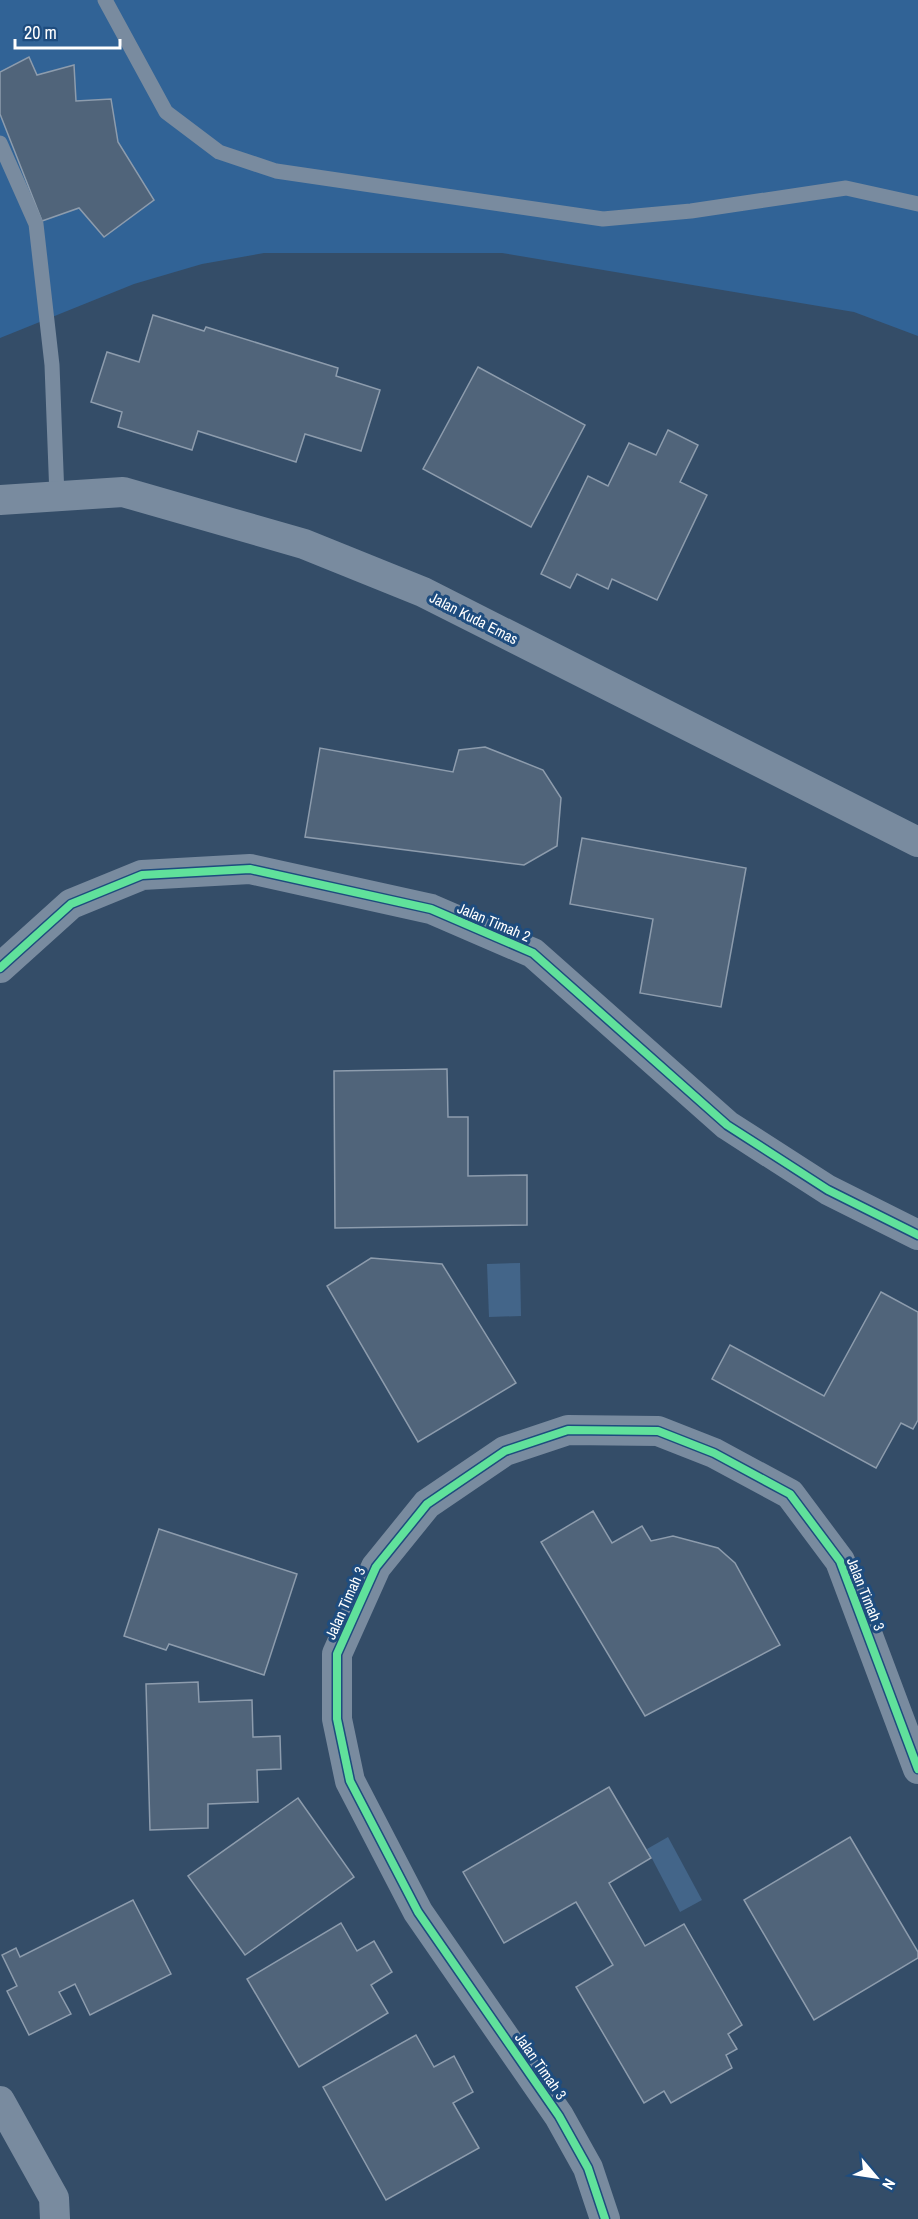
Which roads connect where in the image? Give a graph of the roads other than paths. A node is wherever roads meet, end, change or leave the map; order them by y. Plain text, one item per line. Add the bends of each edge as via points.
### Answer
1 (105, 0) edge
2 (0, 143) edge
3 (918, 204) edge
4 (57, 497) junction
5 (0, 500) edge
6 (918, 842) edge
7 (0, 968) edge
8 (918, 1235) edge
9 (918, 1769) edge
10 (0, 2101) edge
11 (55, 2219) edge
12 (605, 2219) edge

1 - 3 lane via 166,111 219,152 276,171 603,219 691,211 846,188
2 - 4 lane via 36,224 52,365
4 - 5 street, Jalan Kuda Emas
4 - 6 street, Jalan Kuda Emas via 123,492 304,544 423,592
7 - 8 street, Jalan Timah 2 via 71,904 142,875 250,869 431,909 533,953 727,1125 828,1190
9 - 12 street, Jalan Timah 3 via 840,1561 790,1494 714,1453 658,1431 567,1430 505,1451 427,1504 376,1567 337,1654 336,1719 350,1782 418,1912 559,2116 588,2168
10 - 11 street via 54,2198

